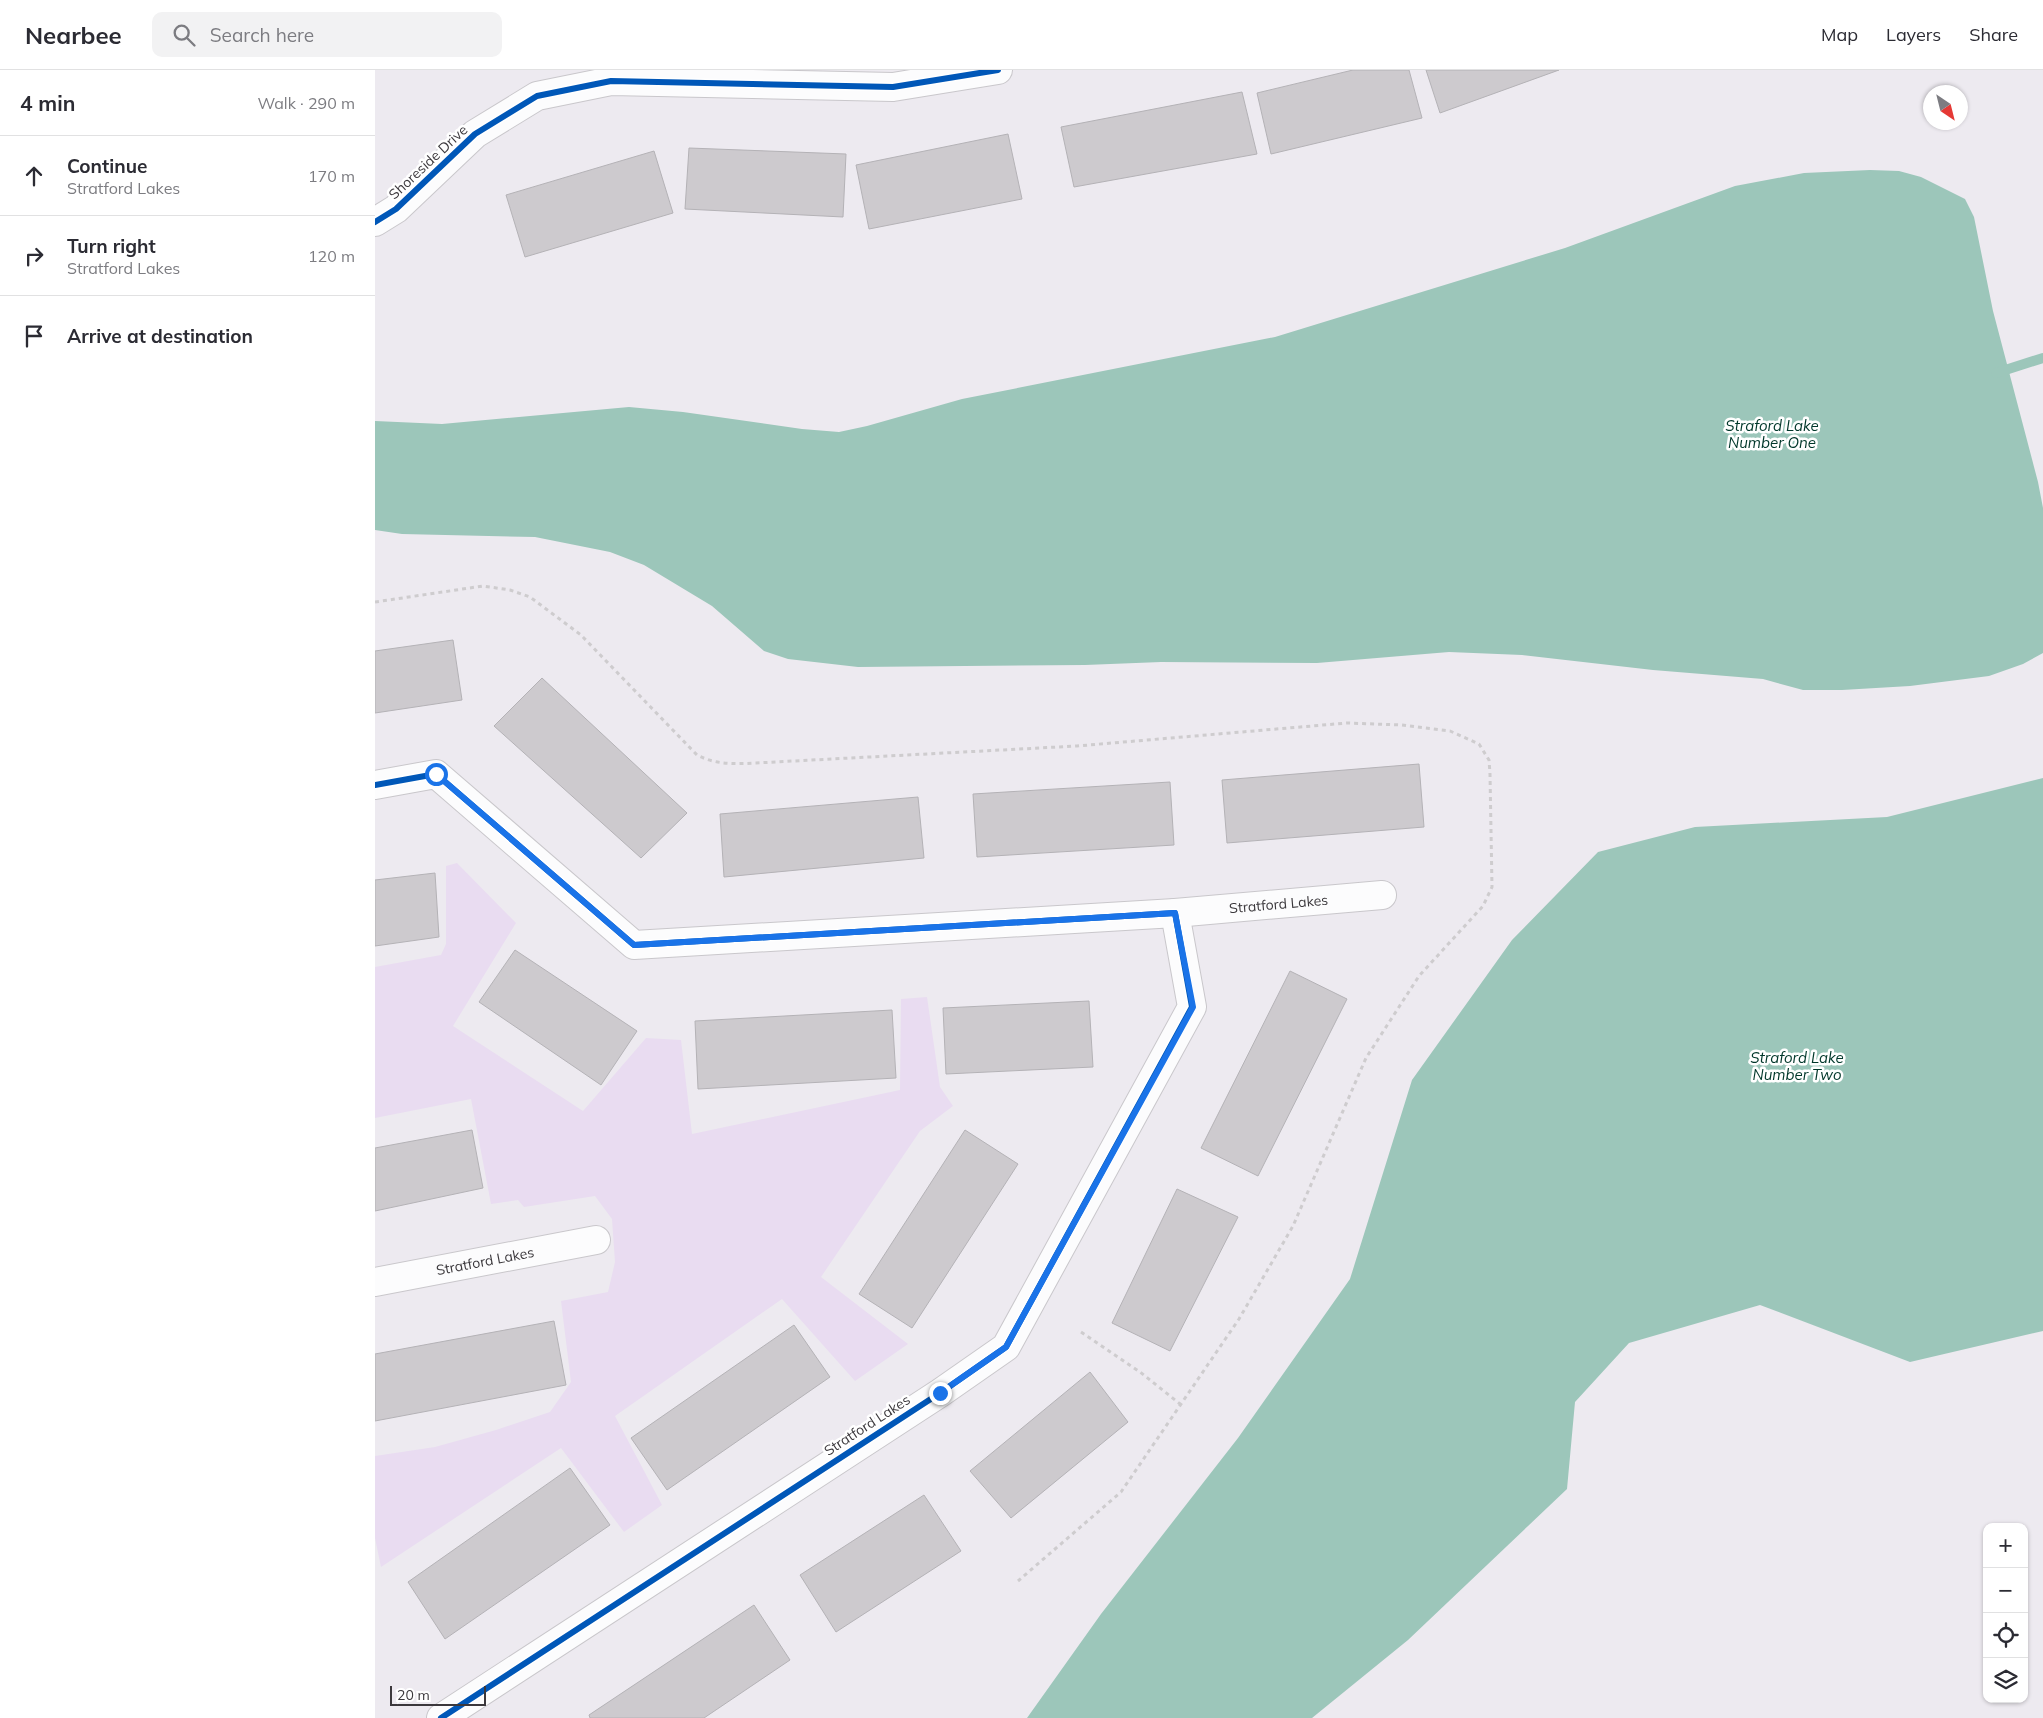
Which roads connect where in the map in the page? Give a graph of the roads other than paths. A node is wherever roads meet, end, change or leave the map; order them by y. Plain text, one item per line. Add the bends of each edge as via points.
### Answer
1 (998, 70) edge
2 (375, 222) edge
3 (375, 785) edge
4 (1382, 895) dead end
5 (1175, 913) junction
6 (596, 1240) dead end
7 (375, 1282) edge
8 (441, 1718) edge

1 - 2 street, Shoreside Drive via 893,87 611,81 537,96 475,134 396,209
3 - 5 street, Stratford Lakes via 436,774 634,945
4 - 5 street, Stratford Lakes
5 - 8 street, Stratford Lakes via 1193,1007 1006,1347
6 - 7 street, Stratford Lakes

